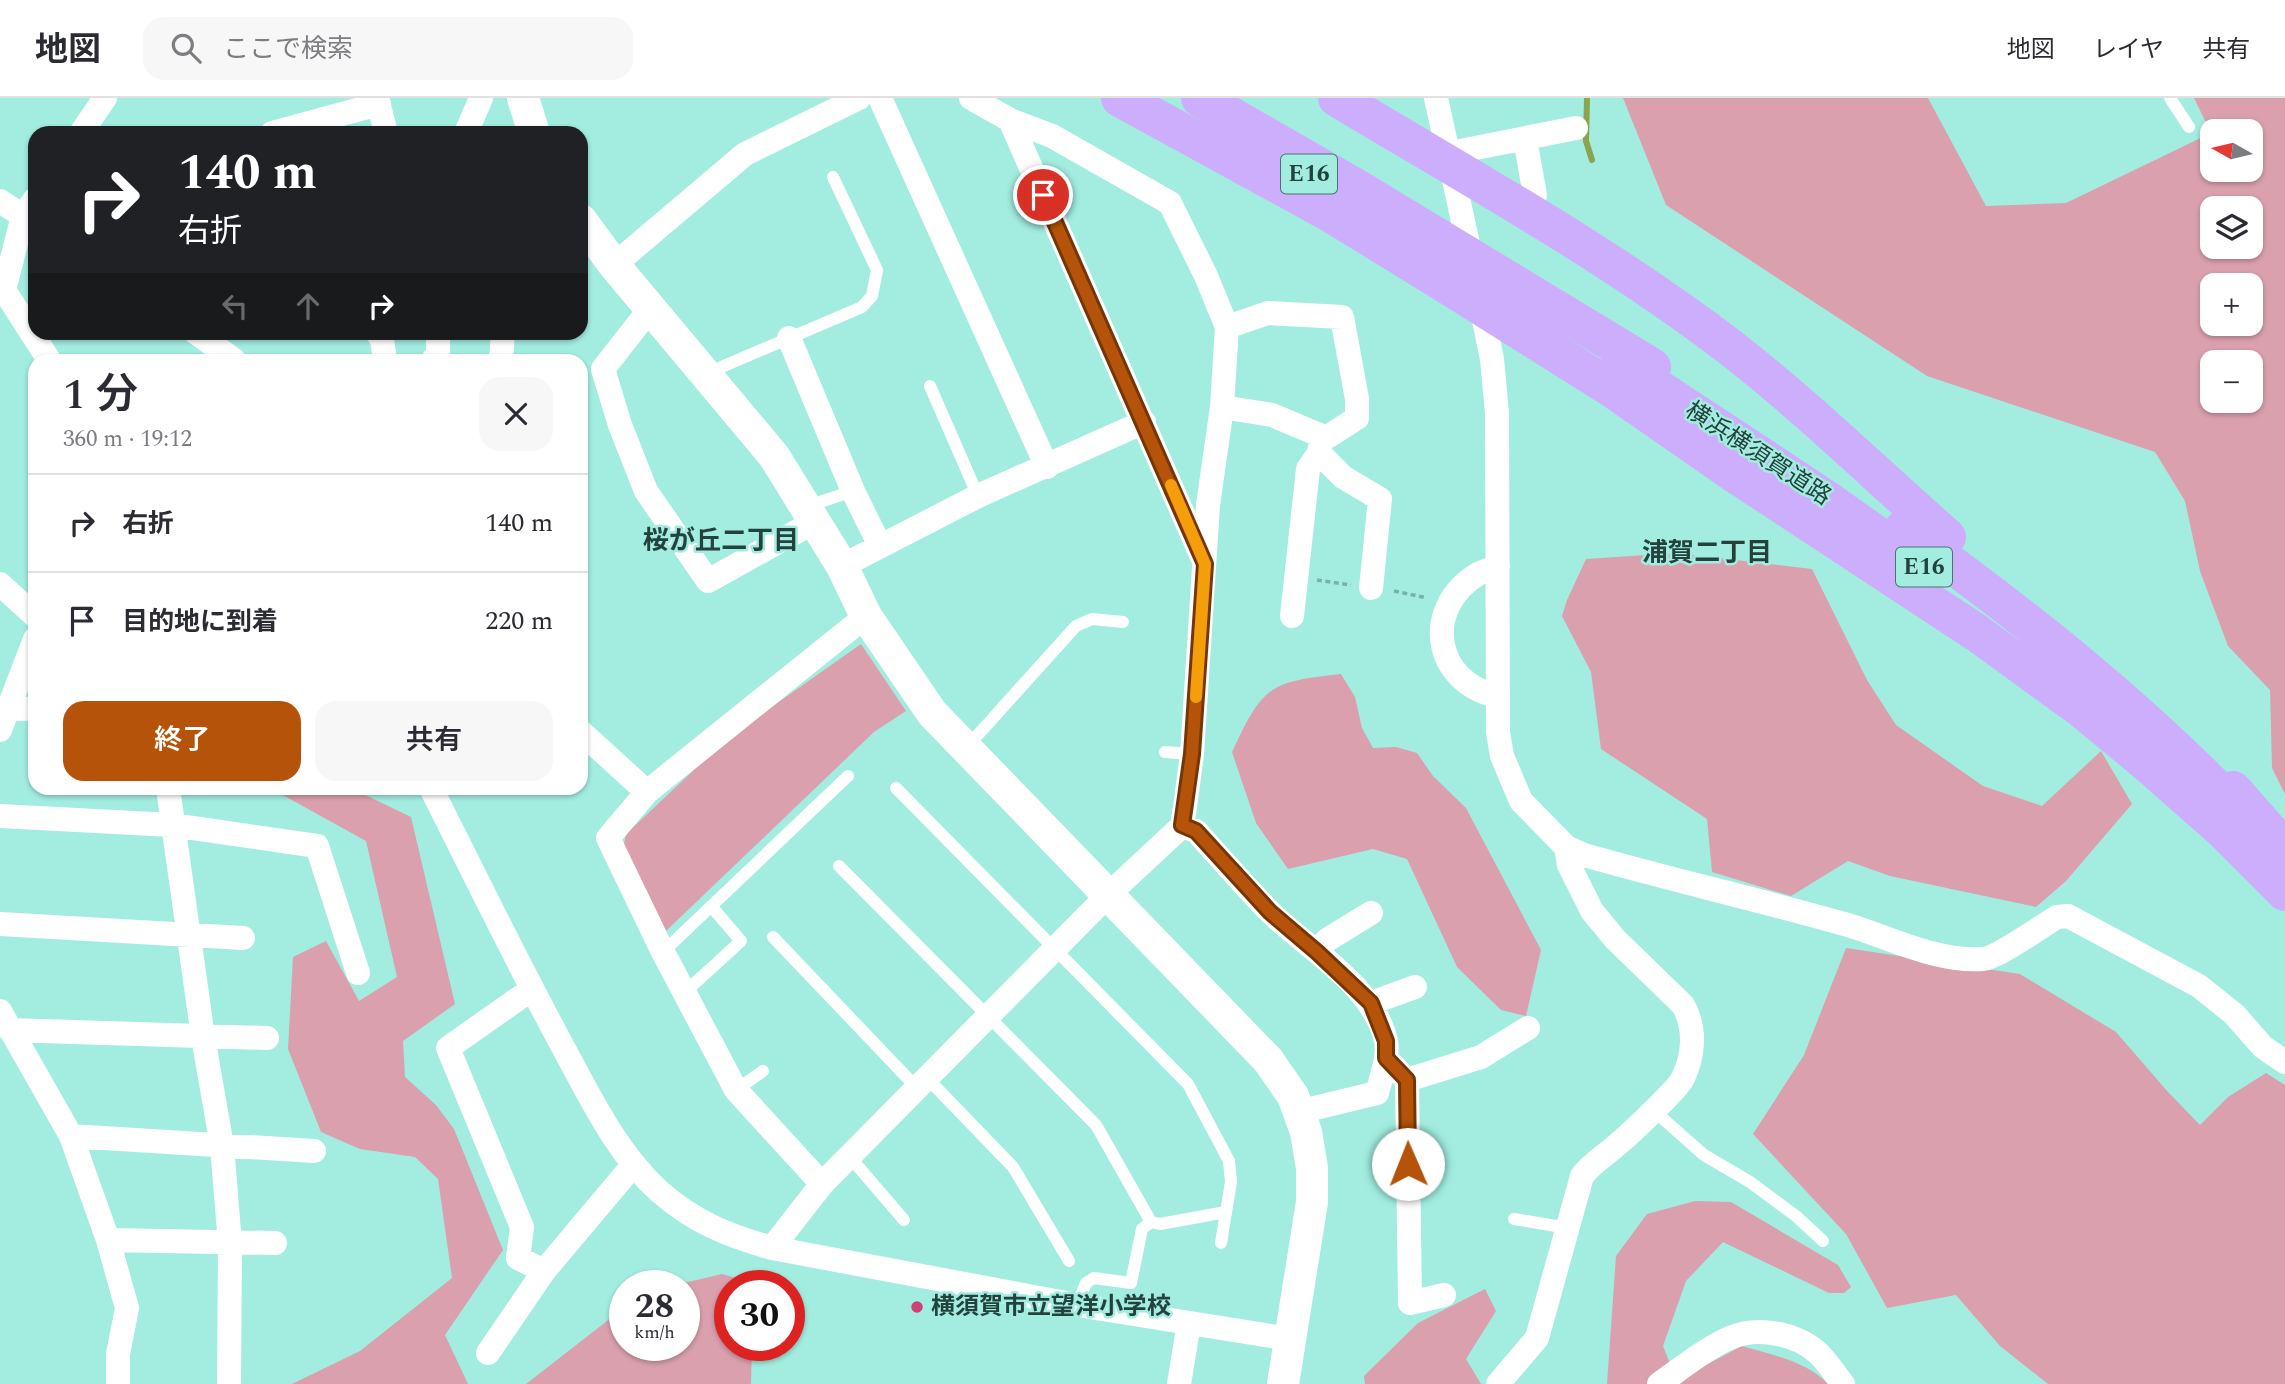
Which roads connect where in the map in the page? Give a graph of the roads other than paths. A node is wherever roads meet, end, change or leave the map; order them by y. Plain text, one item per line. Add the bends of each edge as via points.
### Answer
1 (105, 98) edge
2 (481, 98) edge
3 (523, 98) edge
4 (859, 98) edge
5 (880, 98) edge
6 (971, 98) edge
7 (1120, 98) edge
8 (1176, 98) edge
9 (1200, 98) edge
10 (1337, 98) edge
11 (1436, 98) edge
12 (2170, 98) edge
13 (378, 101) edge
14 (1010, 120) junction
15 (86, 126) edge
16 (295, 126) edge
17 (384, 126) edge
18 (469, 126) edge
19 (532, 126) edge
20 (2189, 127) dead end
21 (1576, 128) dead end
22 (1525, 139) junction
23 (1436, 152) junction
24 (833, 177) dead end
25 (1517, 196) junction
26 (0, 201) edge
27 (28, 212) edge
28 (28, 222) edge
29 (1408, 226) junction
30 (588, 230) edge
31 (614, 265) junction
32 (650, 309) junction
33 (1525, 309) junction
34 (28, 327) edge
35 (1227, 327) junction
36 (789, 338) junction
37 (206, 340) edge
38 (226, 354) edge
39 (705, 374) junction
40 (930, 386) dead end
41 (1222, 407) junction
42 (1144, 422) junction
43 (1320, 445) junction
44 (1047, 467) junction
45 (853, 491) junction
46 (978, 496) junction
47 (809, 514) junction
48 (880, 546) junction
49 (1205, 564) junction
50 (842, 566) junction
51 (1498, 566) junction
52 (0, 584) edge
53 (1371, 588) dead end
54 (28, 610) edge
55 (1292, 616) dead end
56 (866, 617) junction
57 (1123, 622) dead end
58 (28, 657) edge
59 (1497, 696) junction
60 (28, 711) edge
61 (4, 719) edge
62 (588, 738) edge
63 (966, 748) junction
64 (1165, 751) dead end
65 (1192, 754) junction
66 (848, 776) dead end
67 (896, 788) dead end
68 (647, 792) junction
69 (169, 795) edge
70 (434, 795) edge
71 (0, 816) edge
72 (172, 825) junction
73 (1182, 825) junction
74 (1566, 847) junction
75 (2285, 849) edge
76 (2285, 861) edge
77 (839, 866) dead end
78 (2285, 885) edge
79 (2285, 892) edge
80 (1109, 894) junction
81 (712, 906) junction
82 (1371, 914) dead end
83 (0, 924) edge
84 (188, 934) junction
85 (773, 937) dead end
86 (243, 938) dead end
87 (1054, 950) junction
88 (1317, 952) junction
89 (663, 953) junction
90 (358, 973) dead end
91 (1415, 987) dead end
92 (531, 989) junction
93 (684, 993) junction
94 (1371, 1003) junction
95 (987, 1017) junction
96 (5, 1021) edge
97 (1528, 1027) dead end
98 (203, 1037) junction
99 (267, 1038) dead end
100 (1386, 1058) junction
101 (2285, 1062) edge
102 (763, 1071) dead end
103 (1407, 1080) junction
104 (922, 1083) junction
105 (736, 1090) junction
106 (1653, 1110) junction
107 (1298, 1112) junction
108 (71, 1136) junction
109 (222, 1146) junction
110 (314, 1151) dead end
111 (849, 1156) junction
112 (634, 1164) junction
113 (822, 1184) junction
114 (1226, 1212) junction
115 (1514, 1219) dead end
116 (904, 1220) dead end
117 (1151, 1222) junction
118 (1568, 1228) junction
119 (108, 1240) junction
120 (1823, 1241) dead end
121 (275, 1243) dead end
122 (1222, 1243) dead end
123 (230, 1244) junction
124 (772, 1248) junction
125 (1069, 1261) dead end
126 (544, 1271) junction
127 (1444, 1295) dead end
128 (1077, 1305) junction
129 (1189, 1323) junction
130 (1290, 1339) junction
131 (488, 1353) dead end
132 (118, 1384) edge
133 (229, 1384) edge
134 (1179, 1384) edge
135 (1283, 1384) edge
136 (1498, 1384) edge
137 (1659, 1384) edge
138 (1843, 1384) edge

1 - 15 street
2 - 18 street
3 - 19 street
4 - 31 street via 745,154
5 - 44 street
6 - 14 street
7 - 33 highway via 1329,213 1452,288
8 - 29 highway, 横浜横須賀道路 / E16
9 - 29 highway, 横浜横須賀道路 / E16
10 - 23 highway
11 - 23 street
12 - 20 lane
13 - 16 street
13 - 17 street
14 - 35 street via 1052,136 1170,203
14 - 42 street
21 - 22 street
22 - 23 street
22 - 25 street
23 - 25 highway
23 - 51 street via 1492,359
24 - 36 lane via 877,270 876,285 862,307
25 - 75 highway via 1731,348 1807,411 1965,553 2142,701 2222,778
26 - 27 street
28 - 34 street via 4,290
29 - 33 highway, 横浜横須賀道路 / E16
30 - 31 street
31 - 32 street
32 - 39 street
32 - 47 street via 603,369 646,491 708,581
33 - 76 highway, 横浜横須賀道路 / E16 via 1849,491 1970,578 2132,709
33 - 78 highway, 横浜横須賀道路 / E16 via 1630,369 1945,583 2125,728 2207,803
33 - 79 highway via 1611,388 2019,662 2147,763
35 - 41 street
35 - 43 street via 1268,313 1342,317 1357,418
36 - 39 lane
36 - 45 street
37 - 38 street
39 - 47 street via 774,456
40 - 46 lane
41 - 43 street via 1272,415
41 - 49 street
42 - 44 street
42 - 49 street
43 - 53 street via 1343,477 1380,499
43 - 55 street via 1308,469
44 - 46 street
45 - 47 lane
45 - 48 street
46 - 48 street
47 - 50 street
48 - 50 street
49 - 65 street
50 - 56 street
51 - 59 street
51 - 59 street via 1478,573 1463,586 1449,604 1441,637 1449,666 1459,678 1480,692
52 - 54 street
56 - 63 street via 932,713
56 - 68 street
57 - 63 lane via 1092,619 1076,626
58 - 61 street
59 - 74 street via 1502,756 1521,801
60 - 61 street
62 - 68 street
63 - 80 street
64 - 65 lane
65 - 73 street
66 - 81 lane
67 - 87 lane
68 - 89 street via 608,838
69 - 72 street
70 - 92 street
71 - 72 street
72 - 84 street
72 - 90 street via 317,846
73 - 80 street
73 - 88 street via 1196,831 1270,912
74 - 101 street via 1944,955 1986,959 2057,917 2068,916 2199,986
74 - 106 street via 1569,864 1592,911 1689,1015 1693,1047 1682,1080
77 - 95 lane
80 - 87 street
80 - 107 street via 1268,1060 1293,1096
81 - 89 lane
81 - 93 lane via 741,941
82 - 88 street via 1327,940
83 - 84 street
84 - 86 street
84 - 98 street
85 - 104 lane
87 - 95 street
87 - 114 lane via 1188,1084 1228,1161 1231,1182
88 - 94 street
89 - 93 street
91 - 94 street
92 - 112 street via 594,1105
92 - 126 street via 448,1048 522,1227 518,1258
93 - 105 street
94 - 100 street via 1386,1041
95 - 104 street
95 - 117 lane via 1096,1125
96 - 98 street
96 - 108 street
97 - 103 street via 1481,1057
98 - 99 street
98 - 109 street
100 - 103 street
100 - 107 street via 1377,1093
102 - 105 lane
103 - 127 street via 1410,1303
104 - 111 street
104 - 125 lane via 1013,1167
105 - 113 street
106 - 118 street via 1582,1176
106 - 120 lane via 1704,1155 1759,1189
107 - 130 street via 1312,1168 1312,1202
108 - 109 street
108 - 119 street
109 - 110 street
109 - 123 street
111 - 113 street
111 - 116 lane
112 - 124 street via 658,1191 693,1218 737,1239
112 - 126 street
113 - 124 street
114 - 117 lane
114 - 122 lane
115 - 118 lane
117 - 128 lane via 1142,1229 1131,1283 1094,1278 1086,1283
118 - 136 street via 1537,1338
119 - 123 street
119 - 132 street via 127,1308 117,1354
121 - 123 street
123 - 133 street
124 - 128 street
126 - 131 street
128 - 129 street
129 - 130 street
129 - 134 street
130 - 135 street
137 - 138 street via 1734,1336 1754,1333 1800,1341 1819,1354

